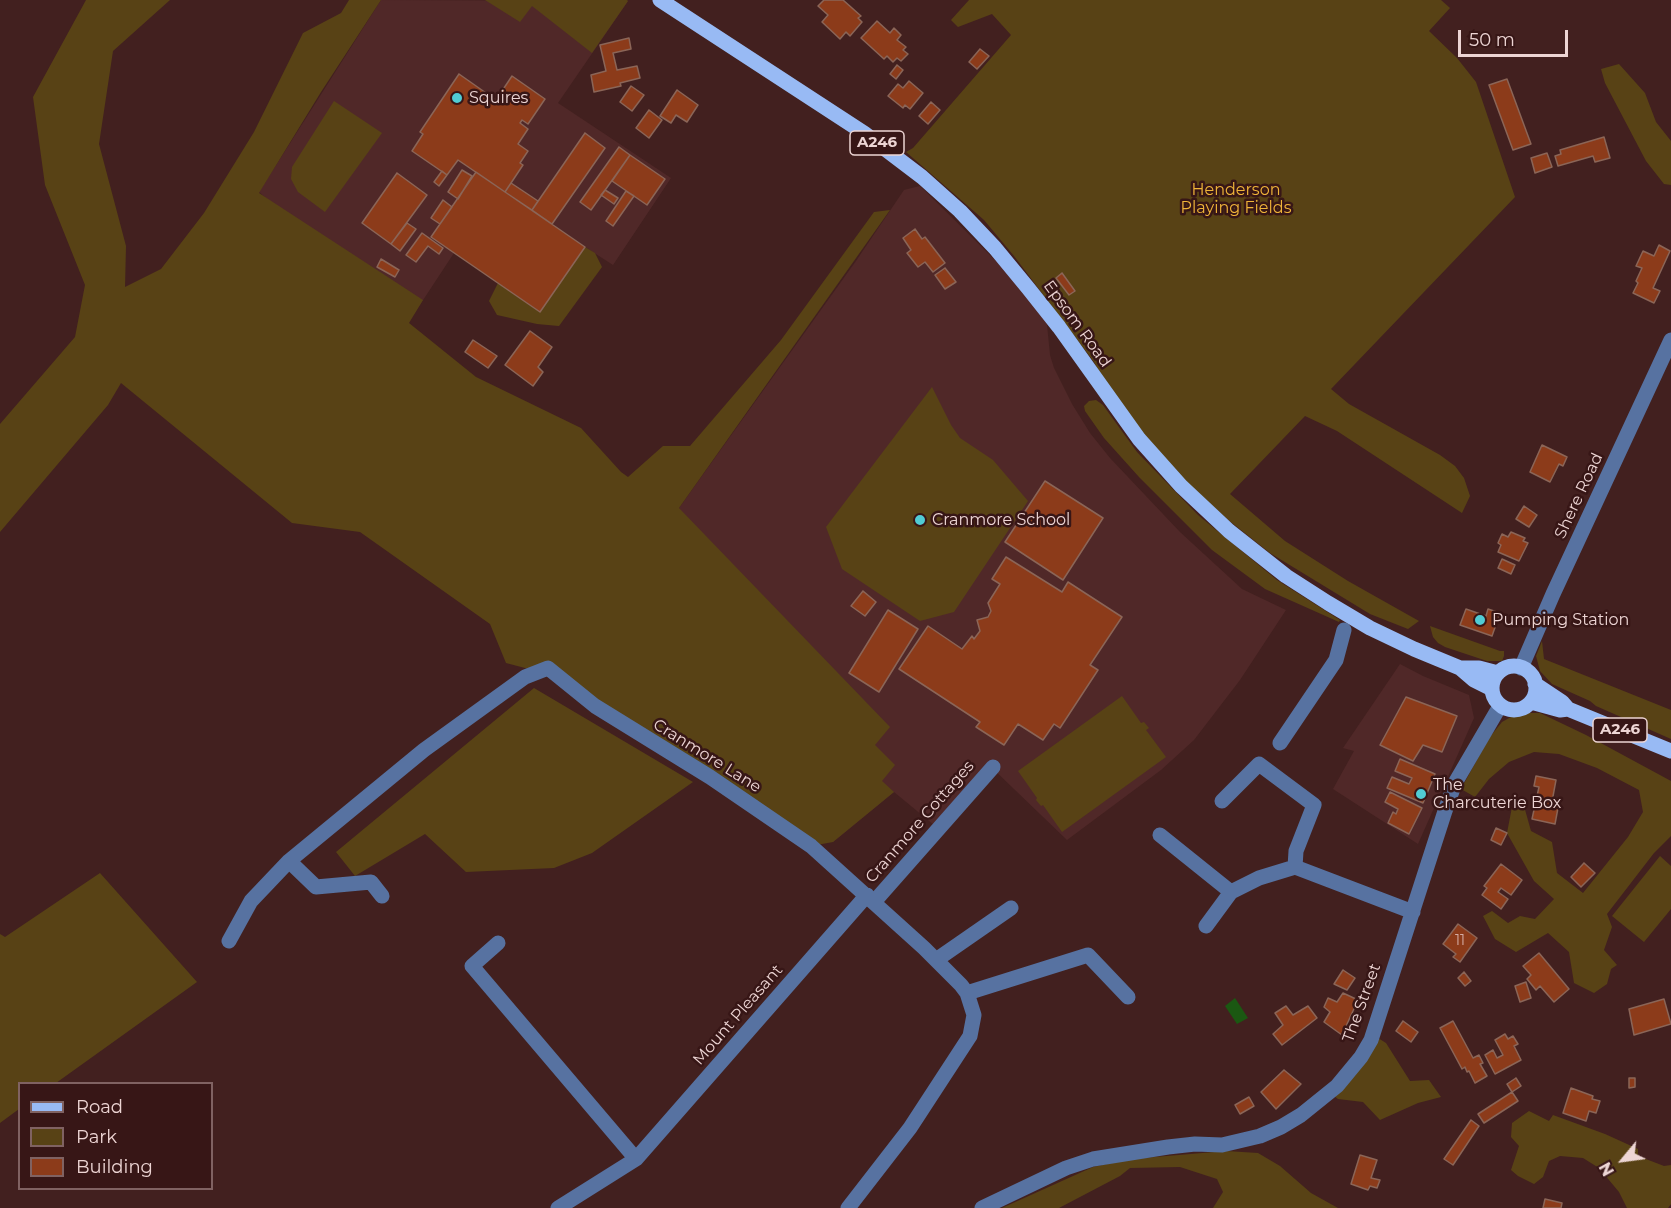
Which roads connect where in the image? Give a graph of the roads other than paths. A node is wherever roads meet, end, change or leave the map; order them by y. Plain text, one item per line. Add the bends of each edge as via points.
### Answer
1 (660, 0) edge
2 (1671, 340) edge
3 (1344, 630) dead end
4 (1460, 668) junction
5 (1521, 668) junction
6 (1498, 674) junction
7 (1535, 684) junction
8 (1492, 689) junction
9 (1531, 702) junction
10 (1500, 706) junction
11 (1568, 709) junction
12 (1280, 743) dead end
13 (1671, 752) edge
14 (993, 767) dead end
15 (1222, 801) dead end
16 (1160, 835) dead end
17 (289, 861) junction
18 (1295, 867) junction
19 (1231, 892) junction
20 (382, 896) dead end
21 (870, 898) junction
22 (1011, 908) dead end
23 (1413, 912) junction
24 (1206, 926) dead end
25 (229, 941) dead end
26 (498, 942) dead end
27 (936, 960) junction
28 (967, 993) junction
29 (1128, 997) dead end
30 (636, 1159) junction
31 (558, 1208) edge
32 (848, 1208) edge
33 (982, 1208) edge

1 - 4 main road, Epsom Road / A246 via 864,133 960,212 995,248 1059,327 1139,439 1229,531 1286,576 1370,628
2 - 5 street, Shere Road
3 - 12 street via 1336,660
4 - 6 main road, Epsom Road / A246
4 - 8 main road, Epsom Road / A246
5 - 6 main road via 1512,666
5 - 7 main road
6 - 8 main road
7 - 9 main road
7 - 11 main road, A246
8 - 10 main road
9 - 10 main road via 1514,710
9 - 11 main road, A246
10 - 23 street, The Street via 1455,783
11 - 13 main road, A246
14 - 21 street, Cranmore Cottages
15 - 18 street via 1259,764 1314,805 1296,851
16 - 19 street
17 - 20 street via 316,887 371,882
17 - 21 street, Cranmore Lane via 424,750 525,677 548,668 595,706 812,846
17 - 25 street, Cranmore Lane via 251,901
18 - 19 street
18 - 23 street
19 - 24 street
21 - 27 street, Cranmore Lane
21 - 30 street, Mount Pleasant
22 - 27 street
23 - 33 street, The Street via 1366,1048 1337,1086 1301,1115 1271,1132 1222,1145 1195,1144 1094,1159
26 - 30 street via 472,966
27 - 28 street, Cranmore Lane
28 - 29 street via 1088,955
28 - 32 street via 974,1015 970,1036 910,1128
30 - 31 street, Mount Pleasant

